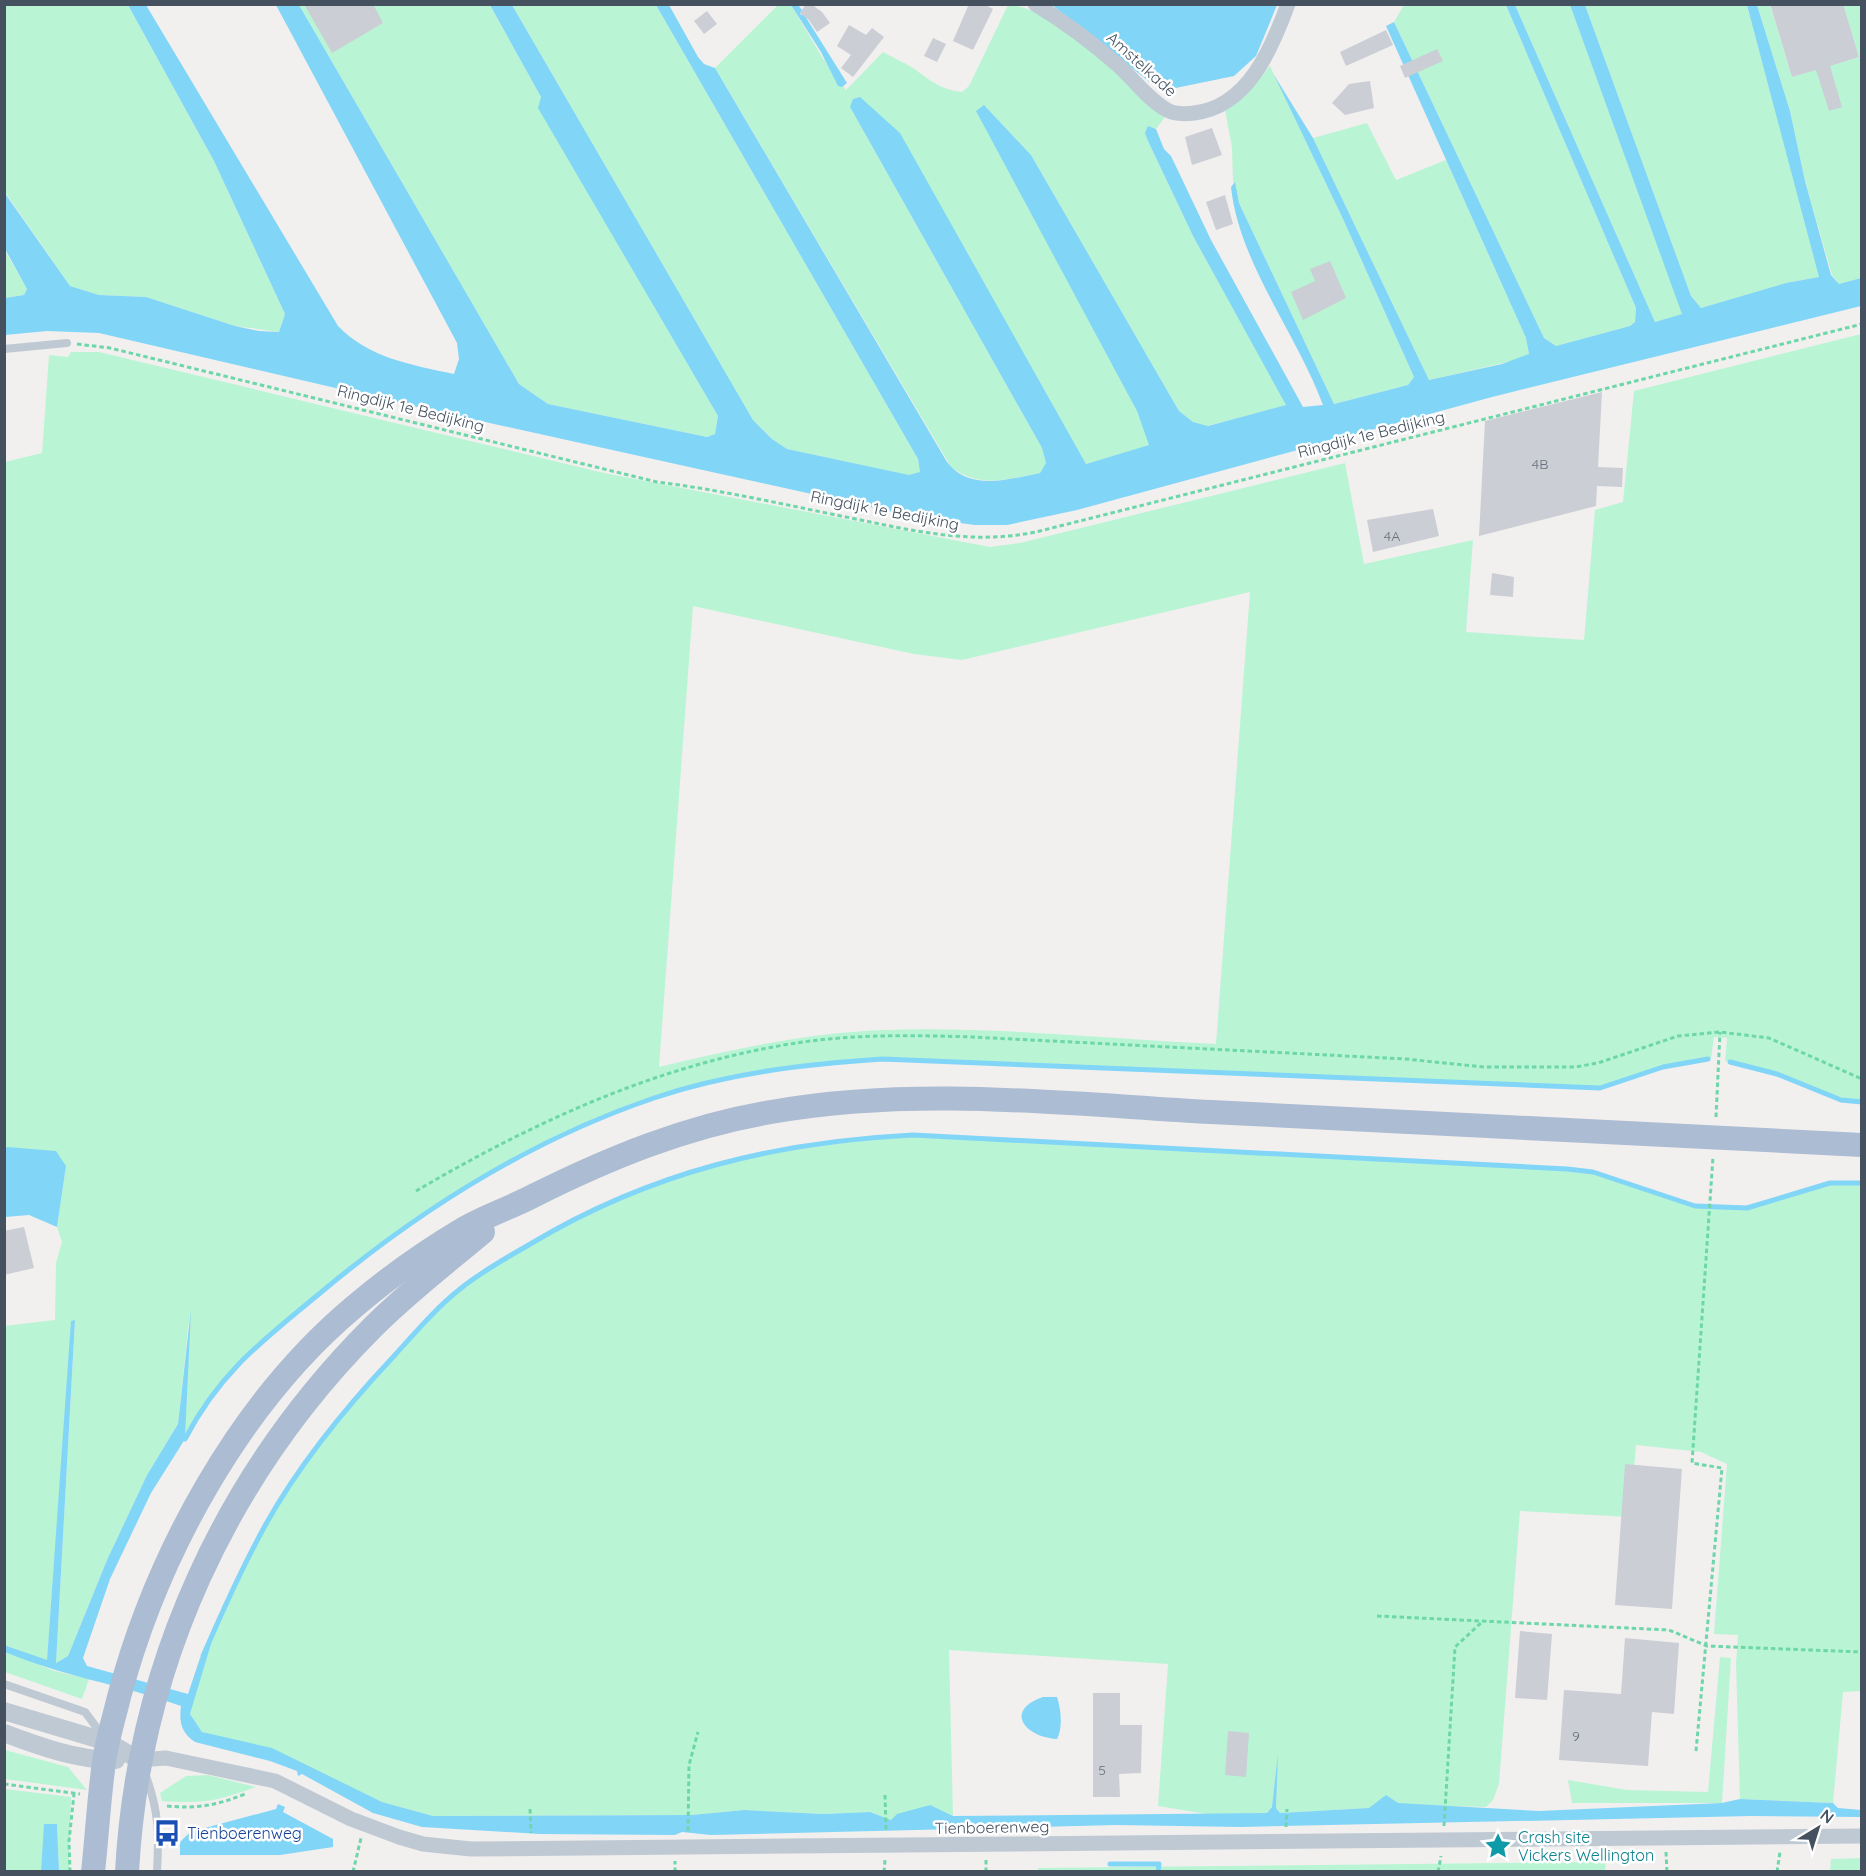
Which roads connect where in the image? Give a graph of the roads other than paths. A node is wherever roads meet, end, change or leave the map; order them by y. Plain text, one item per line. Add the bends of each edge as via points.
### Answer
1 (1035, 4) edge
2 (1288, 4) edge
3 (66, 343) road end
4 (4, 349) edge
5 (1862, 1145) edge
6 (527, 1199) junction
7 (4, 1684) edge
8 (4, 1711) edge
9 (4, 1733) edge
10 (106, 1751) junction
11 (139, 1760) junction
12 (1862, 1836) edge
13 (93, 1872) edge
14 (127, 1872) edge
15 (157, 1872) edge

1 - 2 street, Amstelkade via 1102,51 1169,112 1187,114 1218,106 1257,72 1272,47
3 - 4 lane
5 - 6 main road via 1023,1102 875,1099 768,1112 664,1139
6 - 10 main road via 465,1228 396,1275 319,1339 278,1386 209,1484 160,1578 127,1670
6 - 11 main road via 447,1262 374,1327 289,1425 232,1512 202,1567 156,1691
7 - 10 lane via 85,1712
8 - 10 street
9 - 10 street
10 - 11 street
10 - 13 main road
11 - 12 street, Tienboerenweg via 166,1758 275,1781 365,1825 399,1838 447,1848
11 - 14 main road
11 - 15 lane via 159,1822

